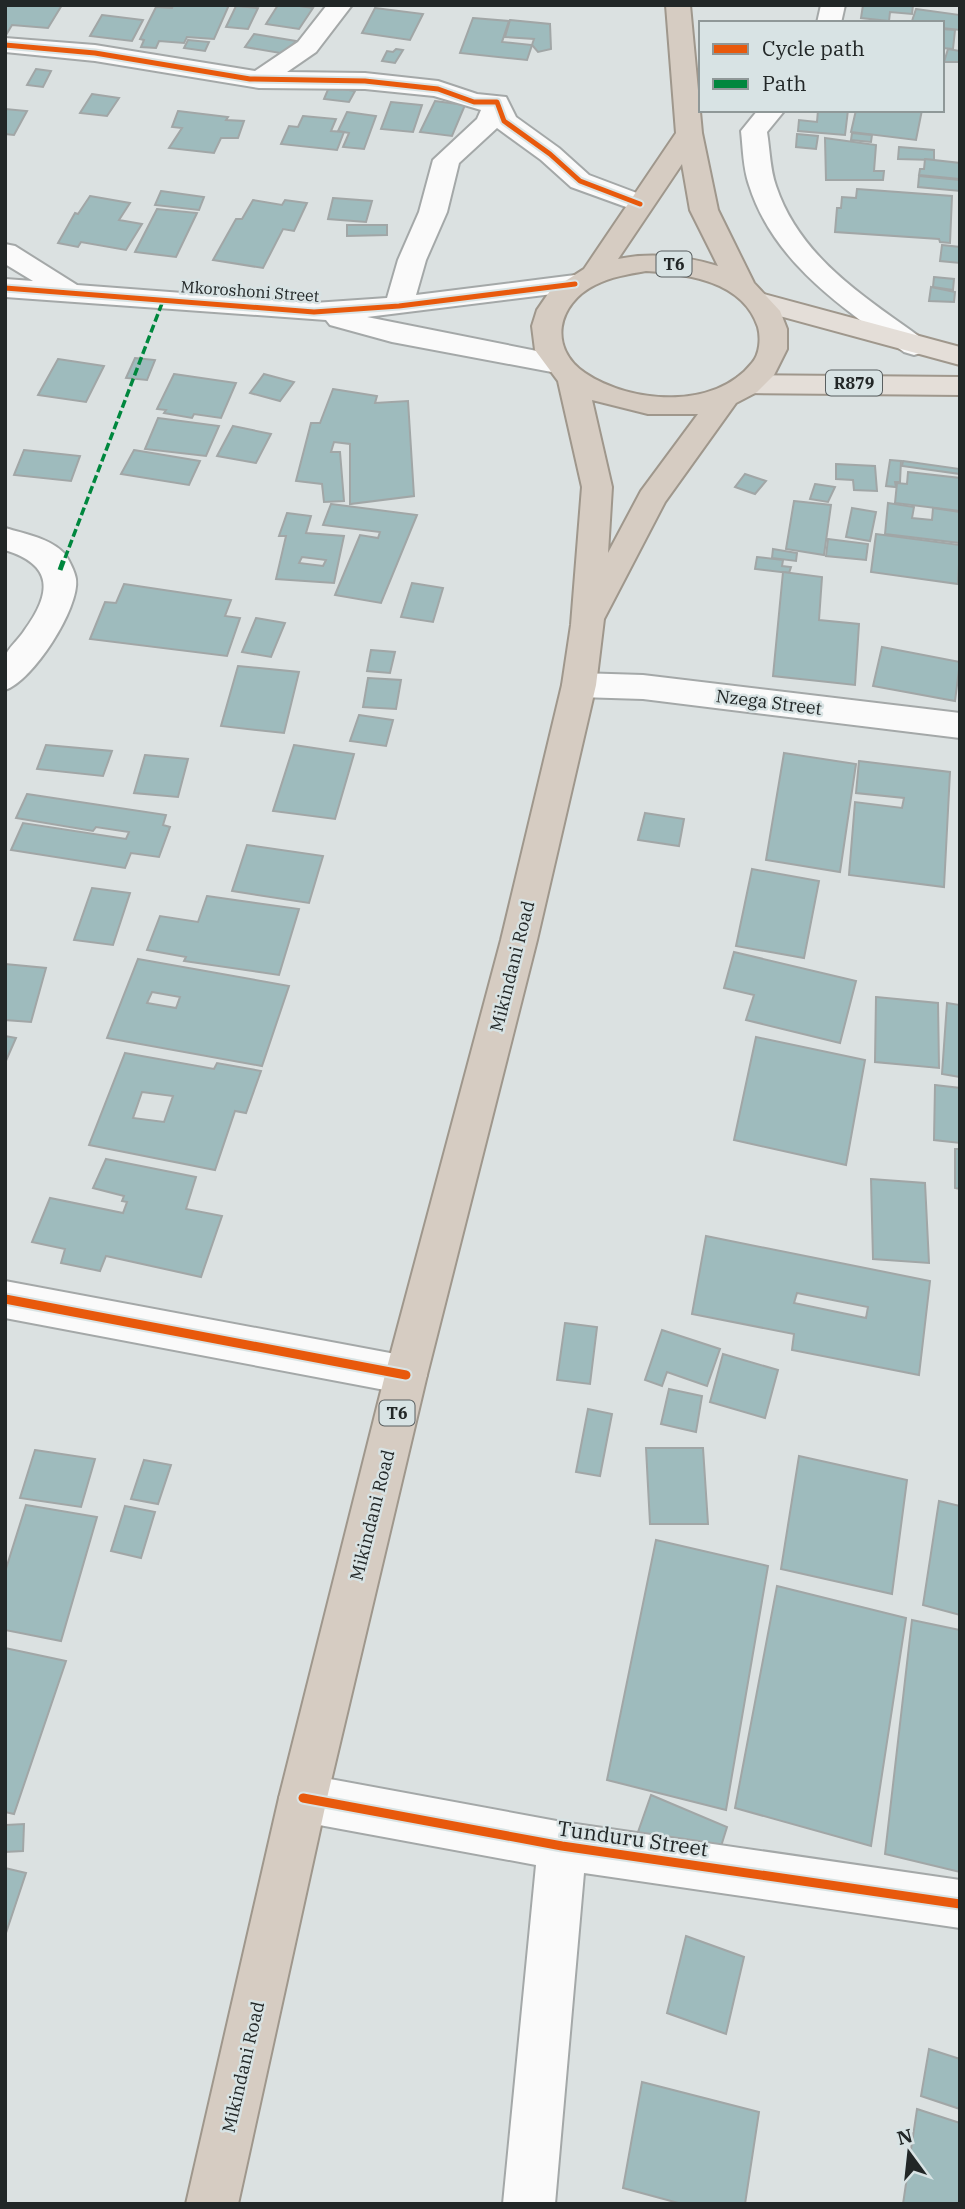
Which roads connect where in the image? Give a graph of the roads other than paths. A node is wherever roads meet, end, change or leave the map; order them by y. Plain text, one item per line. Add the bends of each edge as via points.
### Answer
1 (340, 5) edge
2 (678, 5) edge
3 (5, 45) edge
4 (259, 80) junction
5 (497, 102) junction
6 (770, 112) edge
7 (689, 133) junction
8 (640, 204) junction
9 (5, 252) edge
10 (585, 279) junction
11 (5, 288) edge
12 (74, 294) junction
13 (752, 295) junction
14 (399, 306) junction
15 (314, 312) junction
16 (914, 346) junction
17 (960, 356) edge
18 (564, 371) junction
19 (960, 386) edge
20 (737, 389) junction
21 (5, 539) edge
22 (587, 625) junction
23 (5, 678) edge
24 (579, 685) junction
25 (960, 726) edge
26 (5, 1299) edge
27 (406, 1375) junction
28 (303, 1798) junction
29 (562, 1846) junction
30 (960, 1904) edge
31 (212, 2204) edge
32 (529, 2204) edge

1 - 4 street via 307,47
2 - 7 highway, T6
3 - 4 street via 94,53
4 - 5 street via 365,81 439,89 474,102
5 - 8 street via 504,121 580,181
5 - 14 street via 488,123 446,160 433,212
6 - 16 street via 754,131 762,183 780,228 815,272
7 - 8 highway, T6
7 - 13 highway, T6 via 704,210
8 - 10 highway, T6
9 - 12 street
10 - 13 highway, T6 via 633,265 673,264 723,277
10 - 14 street, Mkoroshoni Street
10 - 18 highway, T6 via 559,297 545,330 548,347
11 - 12 street, Mkoroshoni Street
12 - 15 street, Mkoroshoni Street
13 - 16 main road
13 - 20 highway, T6 via 770,319 775,336 763,369
14 - 15 street, Mkoroshoni Street
15 - 18 street, Mkoroshoni Street
16 - 17 main road
18 - 20 highway via 618,401 646,406 702,403
18 - 22 highway, Mikindani Road / T6 via 597,486
19 - 20 main road, R879
20 - 22 highway, Mikindani Road / T6 via 652,498
21 - 23 street via 44,551 60,570 62,594 51,620
22 - 24 highway, Mikindani Road / T6
24 - 25 street, Nzega Street via 643,687
24 - 27 highway, Mikindani Road / T6 via 519,940
26 - 27 street
27 - 28 highway, Mikindani Road / T6
28 - 29 street, Tunduru Street
28 - 31 highway, Mikindani Road / T6
29 - 30 street, Tunduru Street
29 - 32 street

